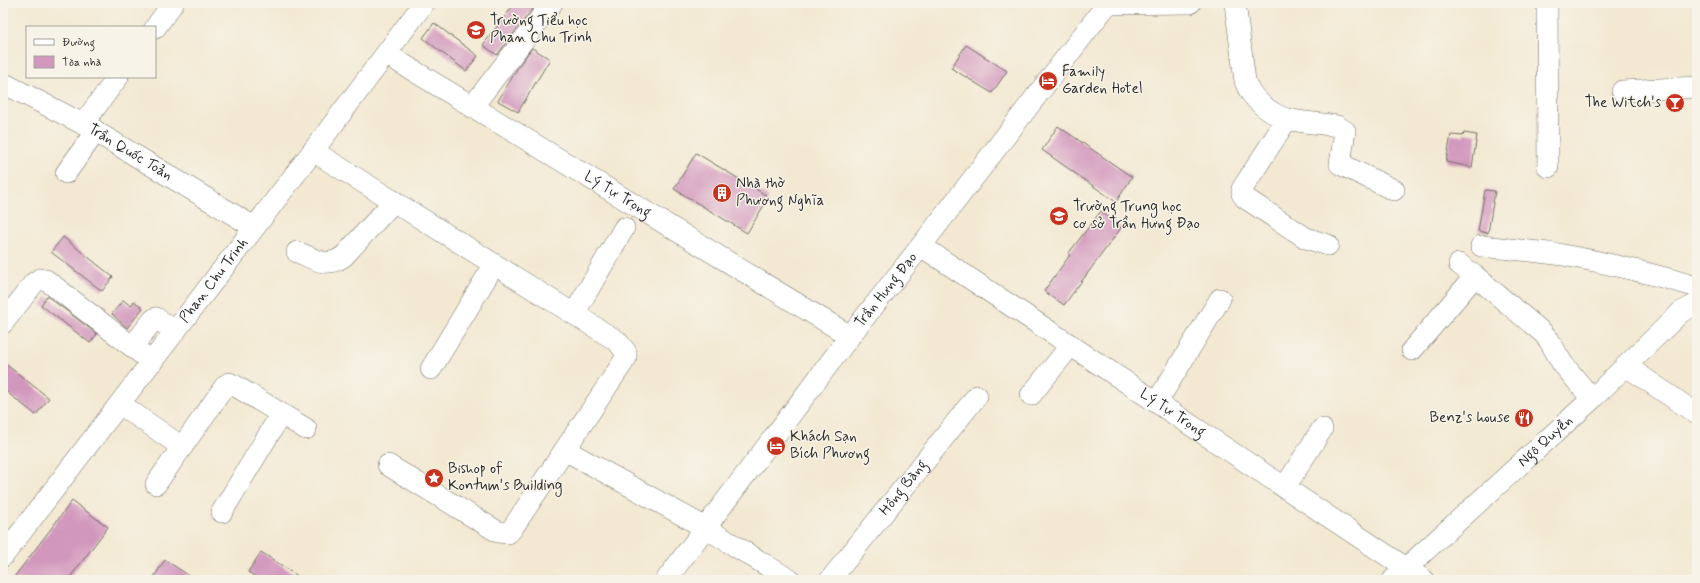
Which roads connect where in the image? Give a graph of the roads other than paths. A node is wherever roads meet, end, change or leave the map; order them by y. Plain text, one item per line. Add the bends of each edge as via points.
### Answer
1 (173, 3) edge
2 (424, 3) edge
3 (552, 3) edge
4 (1190, 3) edge
5 (1234, 3) edge
6 (1547, 3) edge
7 (1106, 4) edge
8 (156, 27) edge
9 (386, 54) junction
10 (117, 78) edge
11 (3, 83) edge
12 (1697, 87) edge
13 (1622, 91) dead end
14 (472, 107) junction
15 (1287, 119) junction
16 (90, 128) junction
17 (313, 151) junction
18 (1548, 166) dead end
19 (66, 173) dead end
20 (1394, 190) dead end
21 (394, 201) junction
22 (254, 227) junction
23 (624, 228) dead end
24 (1328, 244) dead end
25 (921, 246) junction
26 (1481, 246) dead end
27 (297, 252) dead end
28 (494, 265) junction
29 (1697, 287) edge
30 (1220, 299) dead end
31 (1697, 304) edge
32 (574, 314) junction
33 (3, 322) edge
34 (175, 331) junction
35 (850, 336) junction
36 (1071, 345) junction
37 (133, 346) junction
38 (1412, 350) dead end
39 (152, 362) junction
40 (1626, 366) junction
41 (431, 369) dead end
42 (977, 396) dead end
43 (1031, 396) dead end
44 (1592, 399) junction
45 (1156, 402) junction
46 (120, 404) junction
47 (281, 414) junction
48 (1697, 414) edge
49 (306, 429) dead end
50 (1322, 429) dead end
51 (182, 447) junction
52 (565, 450) junction
53 (388, 465) dead end
54 (156, 484) dead end
55 (1285, 487) junction
56 (222, 512) dead end
57 (706, 528) junction
58 (3, 556) edge
59 (1400, 574) edge
60 (666, 580) edge
61 (790, 580) edge
62 (830, 580) edge
63 (1424, 580) edge

1 - 8 street
2 - 9 street, Phan Chu Trinh
3 - 14 street
4 - 7 street
5 - 15 street via 1248,89 1252,96 1271,111
6 - 18 street
7 - 25 street, Trần Hưng Đạo
9 - 14 street, Lý Tự Trọng
9 - 17 street, Phan Chu Trinh
10 - 16 street
11 - 16 street, Trần Quốc Toản
12 - 13 street
14 - 35 street, Lý Tự Trọng
15 - 20 street via 1343,129 1346,131 1340,164
15 - 24 street via 1242,189 1242,194 1306,238
16 - 19 street
16 - 22 street, Trần Quốc Toản
17 - 21 street
17 - 22 street, Phan Chu Trinh
21 - 27 street via 336,262 328,264
21 - 28 street
22 - 34 street, Phan Chu Trinh
23 - 32 street
25 - 35 street, Trần Hưng Đạo
25 - 36 street, Lý Tự Trọng
26 - 29 street via 1562,255 1643,272
28 - 32 street
28 - 41 street
30 - 45 street
31 - 40 street, Ngô Quyền via 1681,312
32 - 52 street via 617,341 626,352 626,358
33 - 37 street via 40,279 46,280
34 - 37 street via 156,318
34 - 39 street, Phan Chu Trinh
35 - 57 street, Trần Hưng Đạo
36 - 43 street
36 - 45 street, Lý Tự Trọng
37 - 39 street
38 - 44 street via 1467,270 1543,333 1562,363
39 - 46 street, Phan Chu Trinh
40 - 44 street, Ngô Quyền
40 - 48 street
42 - 62 street, Hồng Bàng
44 - 59 street, Ngô Quyền
45 - 55 street, Lý Tự Trọng
46 - 51 street
46 - 58 street, Phan Chu Trinh
47 - 49 street
47 - 51 street via 229,384 225,386
47 - 56 street
50 - 55 street
51 - 54 street
52 - 53 street via 508,533 503,533
52 - 57 street
55 - 59 street, Lý Tự Trọng
57 - 60 street, Trần Hưng Đạo
57 - 61 street
59 - 63 street, Lý Tự Trọng

